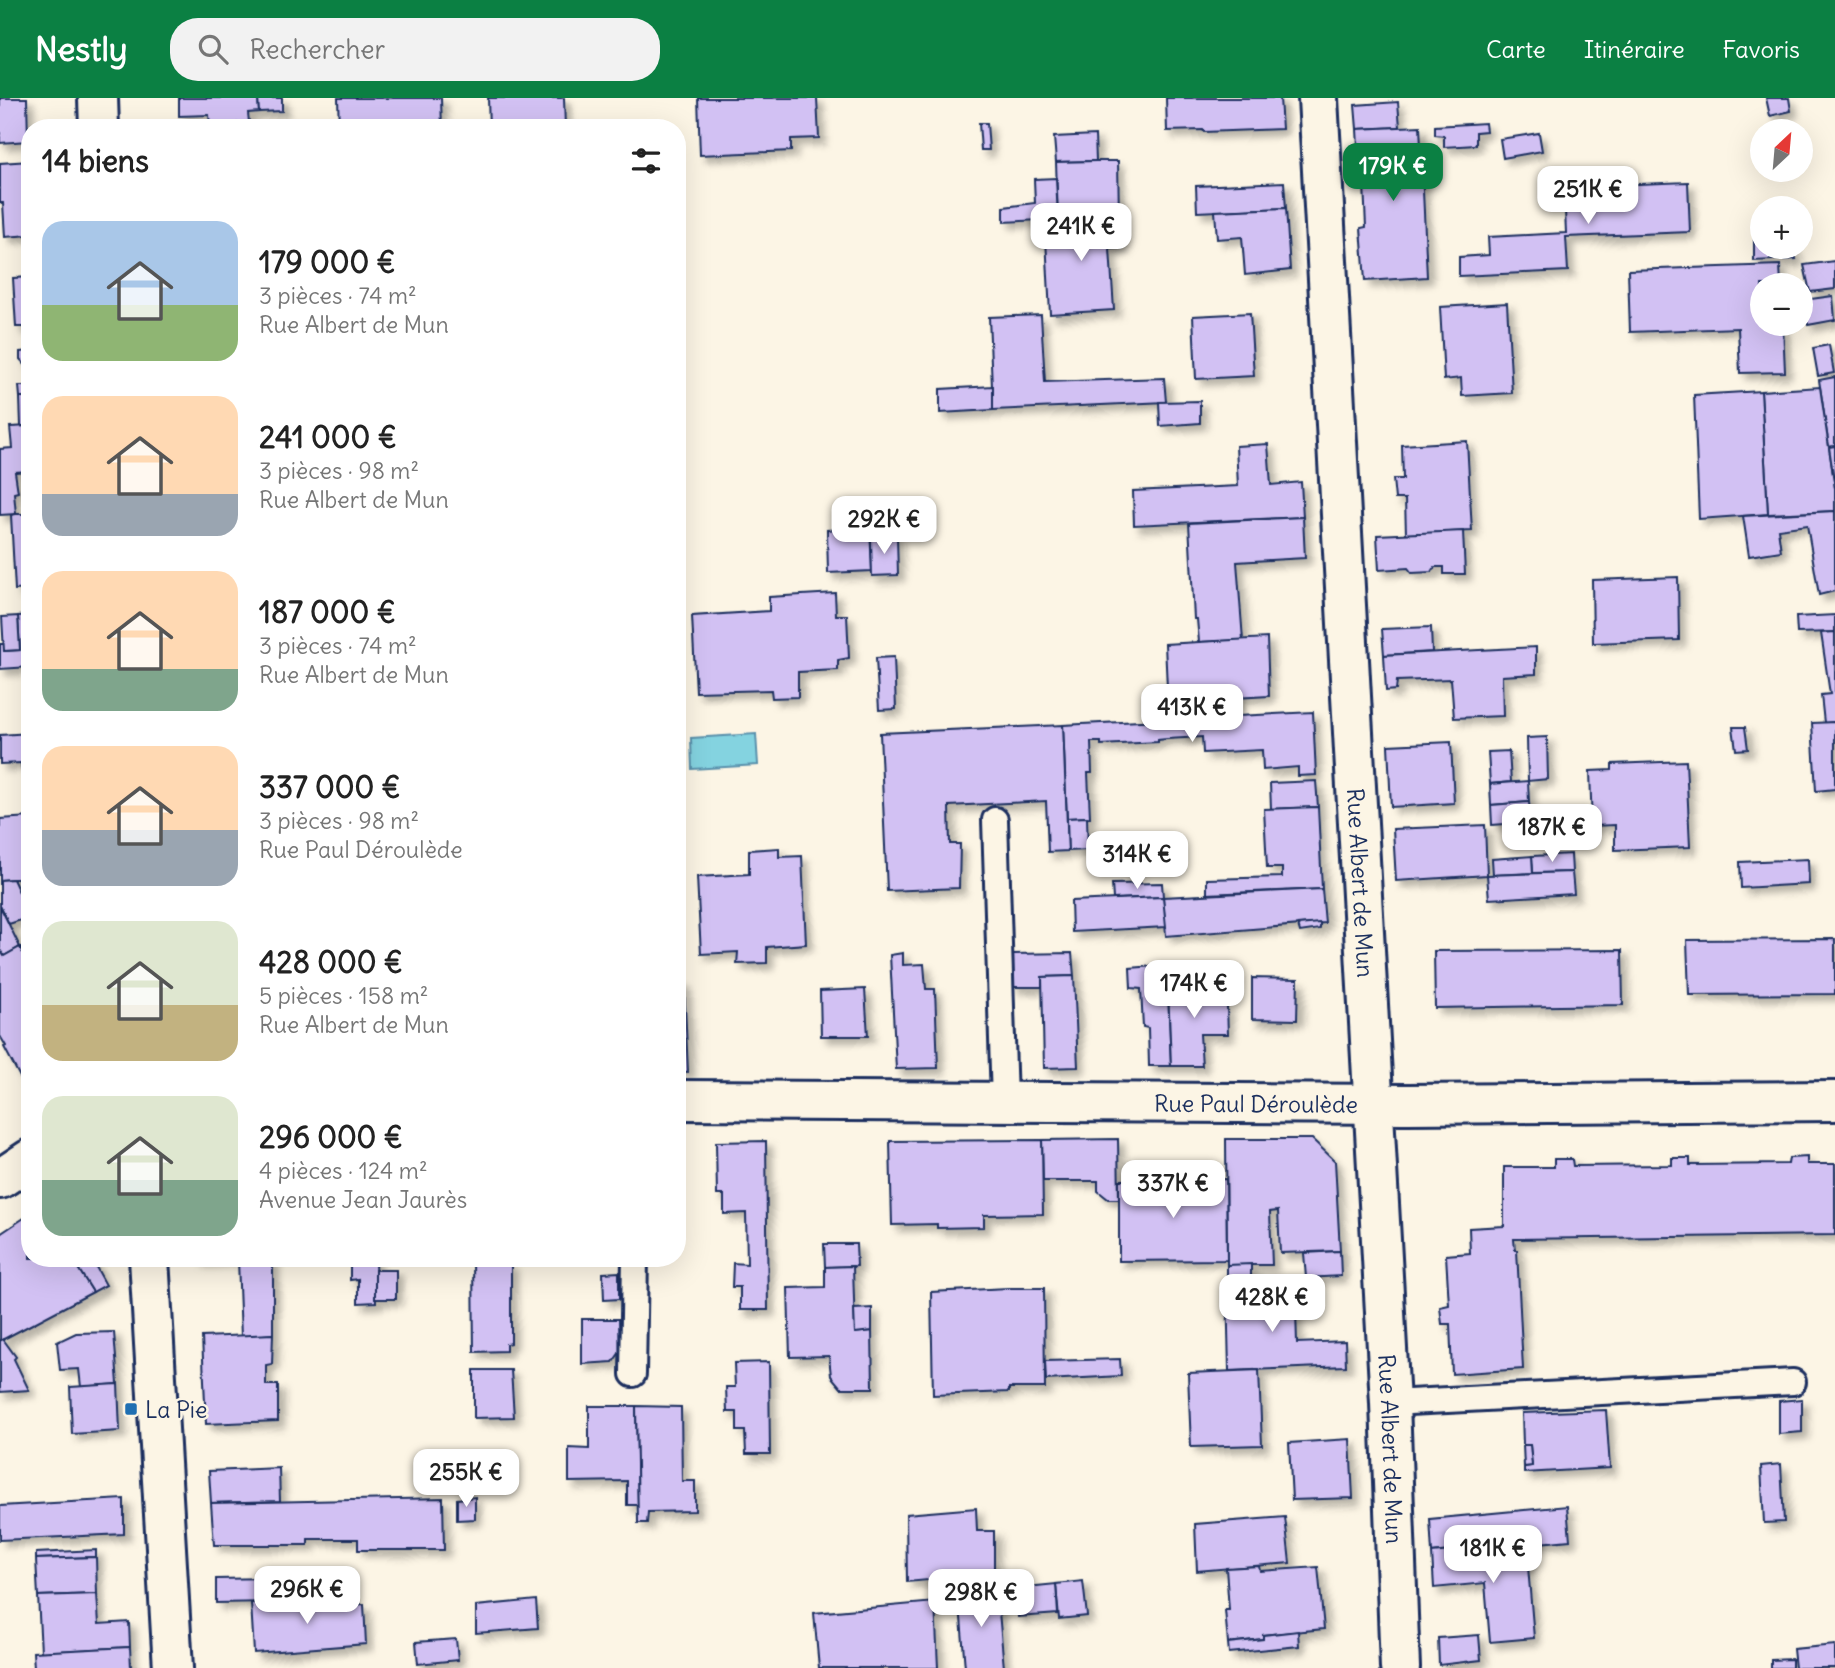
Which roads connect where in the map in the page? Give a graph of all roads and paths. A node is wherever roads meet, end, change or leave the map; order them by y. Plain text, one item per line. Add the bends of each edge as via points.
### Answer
1 (98, 98) edge
2 (1318, 98) edge
3 (99, 119) edge
4 (995, 820) dead end
5 (686, 1100) edge
6 (1004, 1101) junction
7 (1835, 1101) edge
8 (1372, 1104) junction
9 (21, 1165) edge
10 (0, 1179) edge
11 (150, 1267) edge
12 (635, 1267) edge
13 (633, 1374) dead end
14 (1793, 1382) dead end
15 (1390, 1403) junction
16 (173, 1668) edge
17 (1399, 1668) edge

1 - 3 street
2 - 8 street, Rue Albert de Mun
4 - 6 lane
5 - 6 street, Rue Paul Déroulède
6 - 8 street, Rue Paul Déroulède
7 - 8 street, Rue Paul Déroulède
8 - 15 street, Rue Albert de Mun
9 - 10 street
11 - 16 street
12 - 13 lane
14 - 15 lane
15 - 17 street, Rue Albert de Mun

